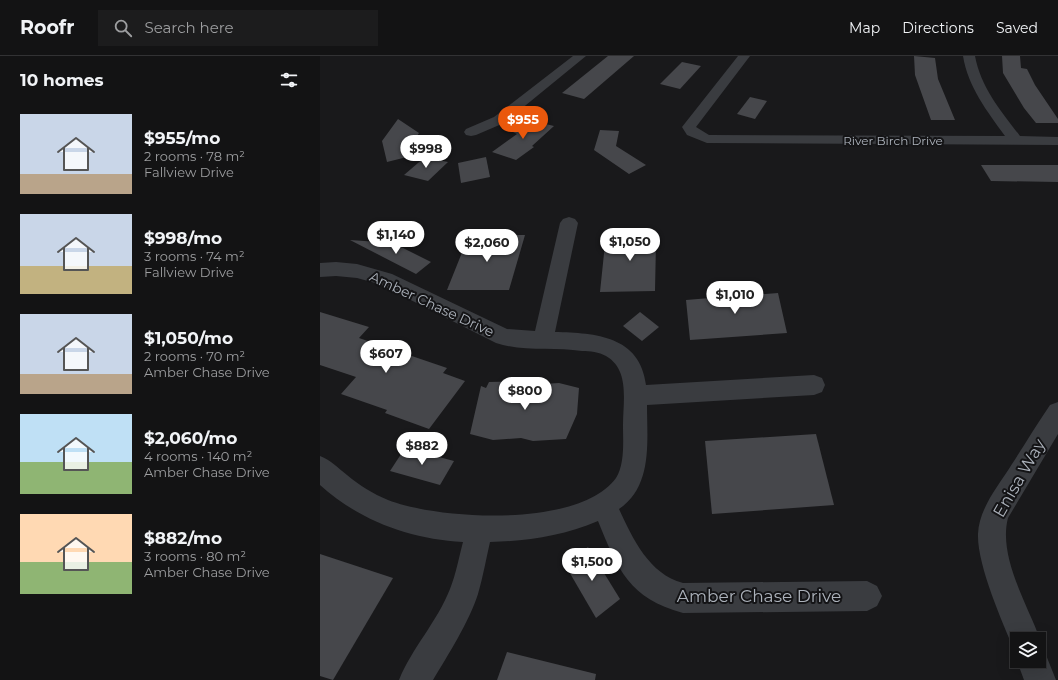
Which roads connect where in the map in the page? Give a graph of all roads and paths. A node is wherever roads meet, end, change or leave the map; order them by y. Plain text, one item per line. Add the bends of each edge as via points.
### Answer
1 (576, 56) edge
2 (744, 56) edge
3 (969, 56) edge
4 (471, 132) dead end
5 (1016, 141) junction
6 (1058, 141) edge
7 (569, 223) dead end
8 (320, 270) edge
9 (543, 340) junction
10 (814, 384) dead end
11 (635, 396) junction
12 (1058, 412) edge
13 (320, 468) edge
14 (604, 505) junction
15 (480, 529) junction
16 (867, 596) dead end
17 (1022, 632) edge
18 (1036, 668) edge
19 (416, 680) edge
20 (1040, 680) edge

1 - 4 street via 499,120
2 - 5 street, River Birch Drive via 689,127 692,132 707,139
3 - 5 street via 974,76 985,98
5 - 6 street, River Birch Drive
7 - 9 street
8 - 9 street, Amber Chase Drive via 347,269 367,273 503,337
9 - 11 street, Amber Chase Drive via 592,343 611,348 627,362 632,372
10 - 11 street
11 - 14 street, Amber Chase Drive via 635,453 630,475 620,493
12 - 17 street, Enisa Way via 997,512 992,536 997,562
13 - 15 street, Amber Chase Drive via 354,497 401,518 426,524
14 - 15 street, Amber Chase Drive via 570,519
14 - 16 street, Amber Chase Drive via 638,570 654,587 672,597
15 - 19 street via 463,594
18 - 20 street

